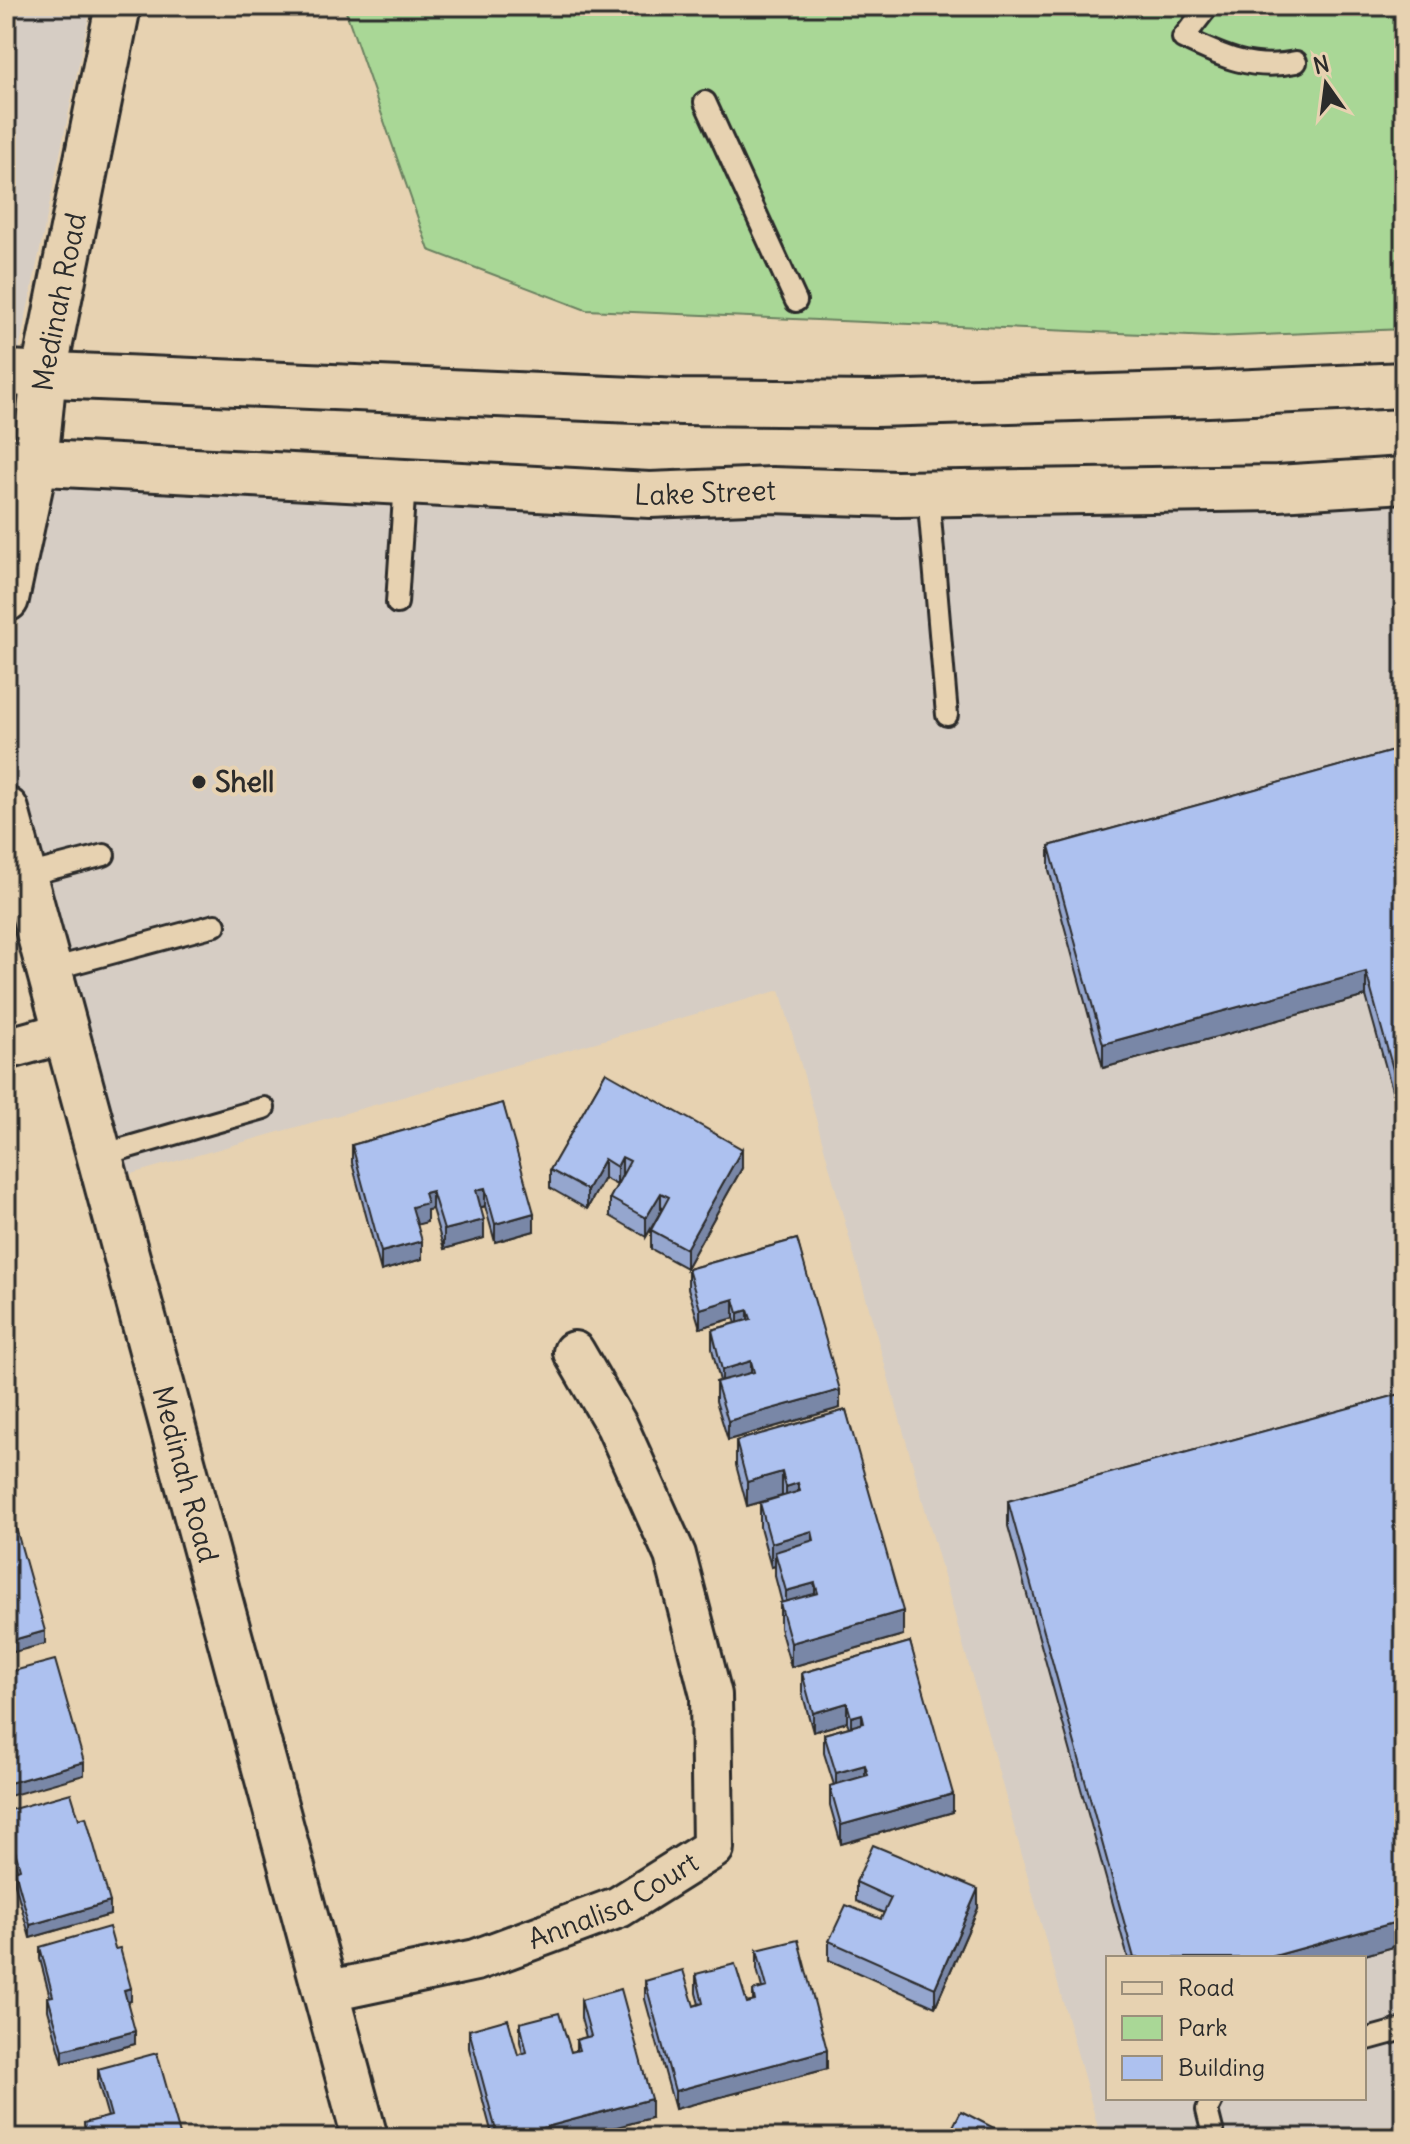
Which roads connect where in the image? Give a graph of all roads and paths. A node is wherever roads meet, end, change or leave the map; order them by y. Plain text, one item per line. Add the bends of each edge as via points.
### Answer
1 (118, 6) edge
2 (1208, 6) edge
3 (1296, 62) dead end
4 (705, 102) dead end
5 (796, 301) dead end
6 (25, 373) edge
7 (1404, 385) edge
8 (20, 462) edge
9 (1404, 480) edge
10 (405, 482) junction
11 (928, 493) junction
12 (6, 599) edge
13 (397, 603) dead end
14 (947, 715) dead end
15 (6, 810) edge
16 (104, 855) dead end
17 (23, 876) junction
18 (215, 925) dead end
19 (48, 970) junction
20 (64, 1033) junction
21 (6, 1049) edge
22 (264, 1108) dead end
23 (98, 1156) junction
24 (574, 1352) dead end
25 (325, 1992) junction
26 (1404, 2029) edge
27 (1366, 2039) edge
28 (1212, 2100) edge
29 (365, 2138) edge
30 (1214, 2138) edge

1 - 6 main road, Medinah Road
2 - 3 lane via 1183,38 1259,66
4 - 5 lane
6 - 7 main road via 681,402 875,404
6 - 8 main road, Medinah Road
8 - 10 main road, Lake Street
8 - 12 main road, Medinah Road
9 - 11 main road, Lake Street via 1278,488
10 - 11 main road, Lake Street via 650,495 772,490
10 - 13 lane
11 - 14 lane
15 - 17 main road, Medinah Road
16 - 17 lane
17 - 19 main road, Medinah Road
18 - 19 lane
19 - 20 main road, Medinah Road
20 - 21 street
20 - 23 main road, Medinah Road
22 - 23 lane
23 - 25 main road, Medinah Road
24 - 25 street, Annalisa Court via 617,1426 675,1555 711,1695 713,1848 619,1907 476,1960
25 - 29 main road, Medinah Road
26 - 27 lane
28 - 30 lane via 1207,2110

